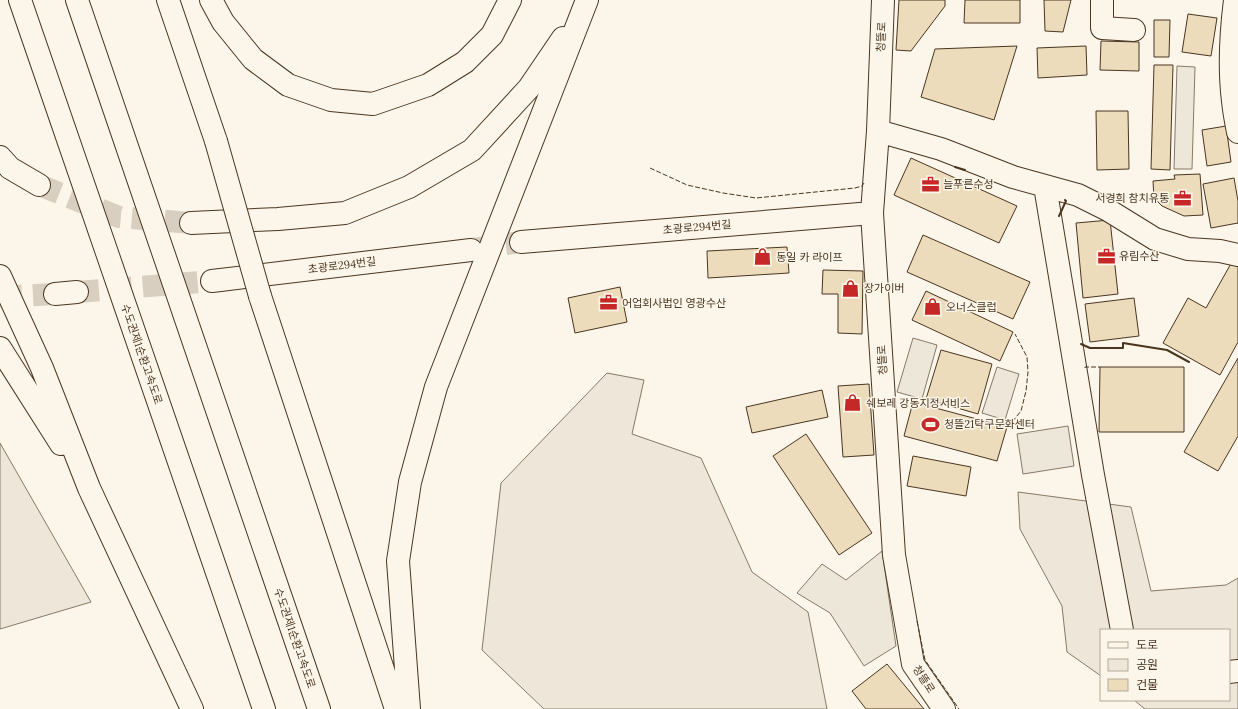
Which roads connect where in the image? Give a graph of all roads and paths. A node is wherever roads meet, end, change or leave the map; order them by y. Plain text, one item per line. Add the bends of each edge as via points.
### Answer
1 (20, 0) edge
2 (77, 0) edge
3 (168, 0) edge
4 (211, 0) edge
5 (510, 0) edge
6 (883, 0) edge
7 (1102, 0) edge
8 (1235, 0) edge
9 (587, 2) edge
10 (1134, 30) dead end
11 (878, 131) junction
12 (1238, 132) edge
13 (0, 157) edge
14 (39, 185) tunnel mouth
15 (1045, 186) junction
16 (872, 213) junction
17 (191, 223) tunnel mouth
18 (521, 242) tunnel mouth
19 (471, 250) tunnel mouth
20 (1238, 254) edge
21 (0, 276) edge
22 (212, 281) tunnel mouth
23 (77, 292) tunnel mouth
24 (55, 294) tunnel mouth
25 (0, 348) edge
26 (88, 488) junction
27 (1122, 629) edge
28 (192, 709) edge
29 (264, 709) edge
30 (319, 709) edge
31 (396, 709) edge
32 (409, 709) edge
33 (944, 709) edge

1 - 29 main road, 수도권제1순환고속도로
2 - 30 main road, 수도권제1순환고속도로
3 - 31 main road, bridge via 216,141 260,296
4 - 5 main road via 223,22 253,59 288,85 331,100 373,104 428,85 465,62 492,35
6 - 11 main road, 청뜰로
7 - 10 main road via 1102,28
8 - 12 main road via 1231,56 1232,100
9 - 17 main road via 529,88 472,150 409,187 345,213
9 - 32 main road via 436,387 410,482 398,561
11 - 15 main road via 941,149 1013,177
11 - 16 main road, 청뜰로
13 - 14 main road via 10,168
15 - 20 main road via 1078,195 1155,239 1188,249
15 - 27 main road via 1093,475
16 - 18 main road, 초광로294번길
16 - 33 main road, 청뜰로 via 894,555 913,664
19 - 22 main road, 초광로294번길
21 - 26 main road via 42,368
23 - 24 main road
25 - 26 main road
26 - 28 main road

